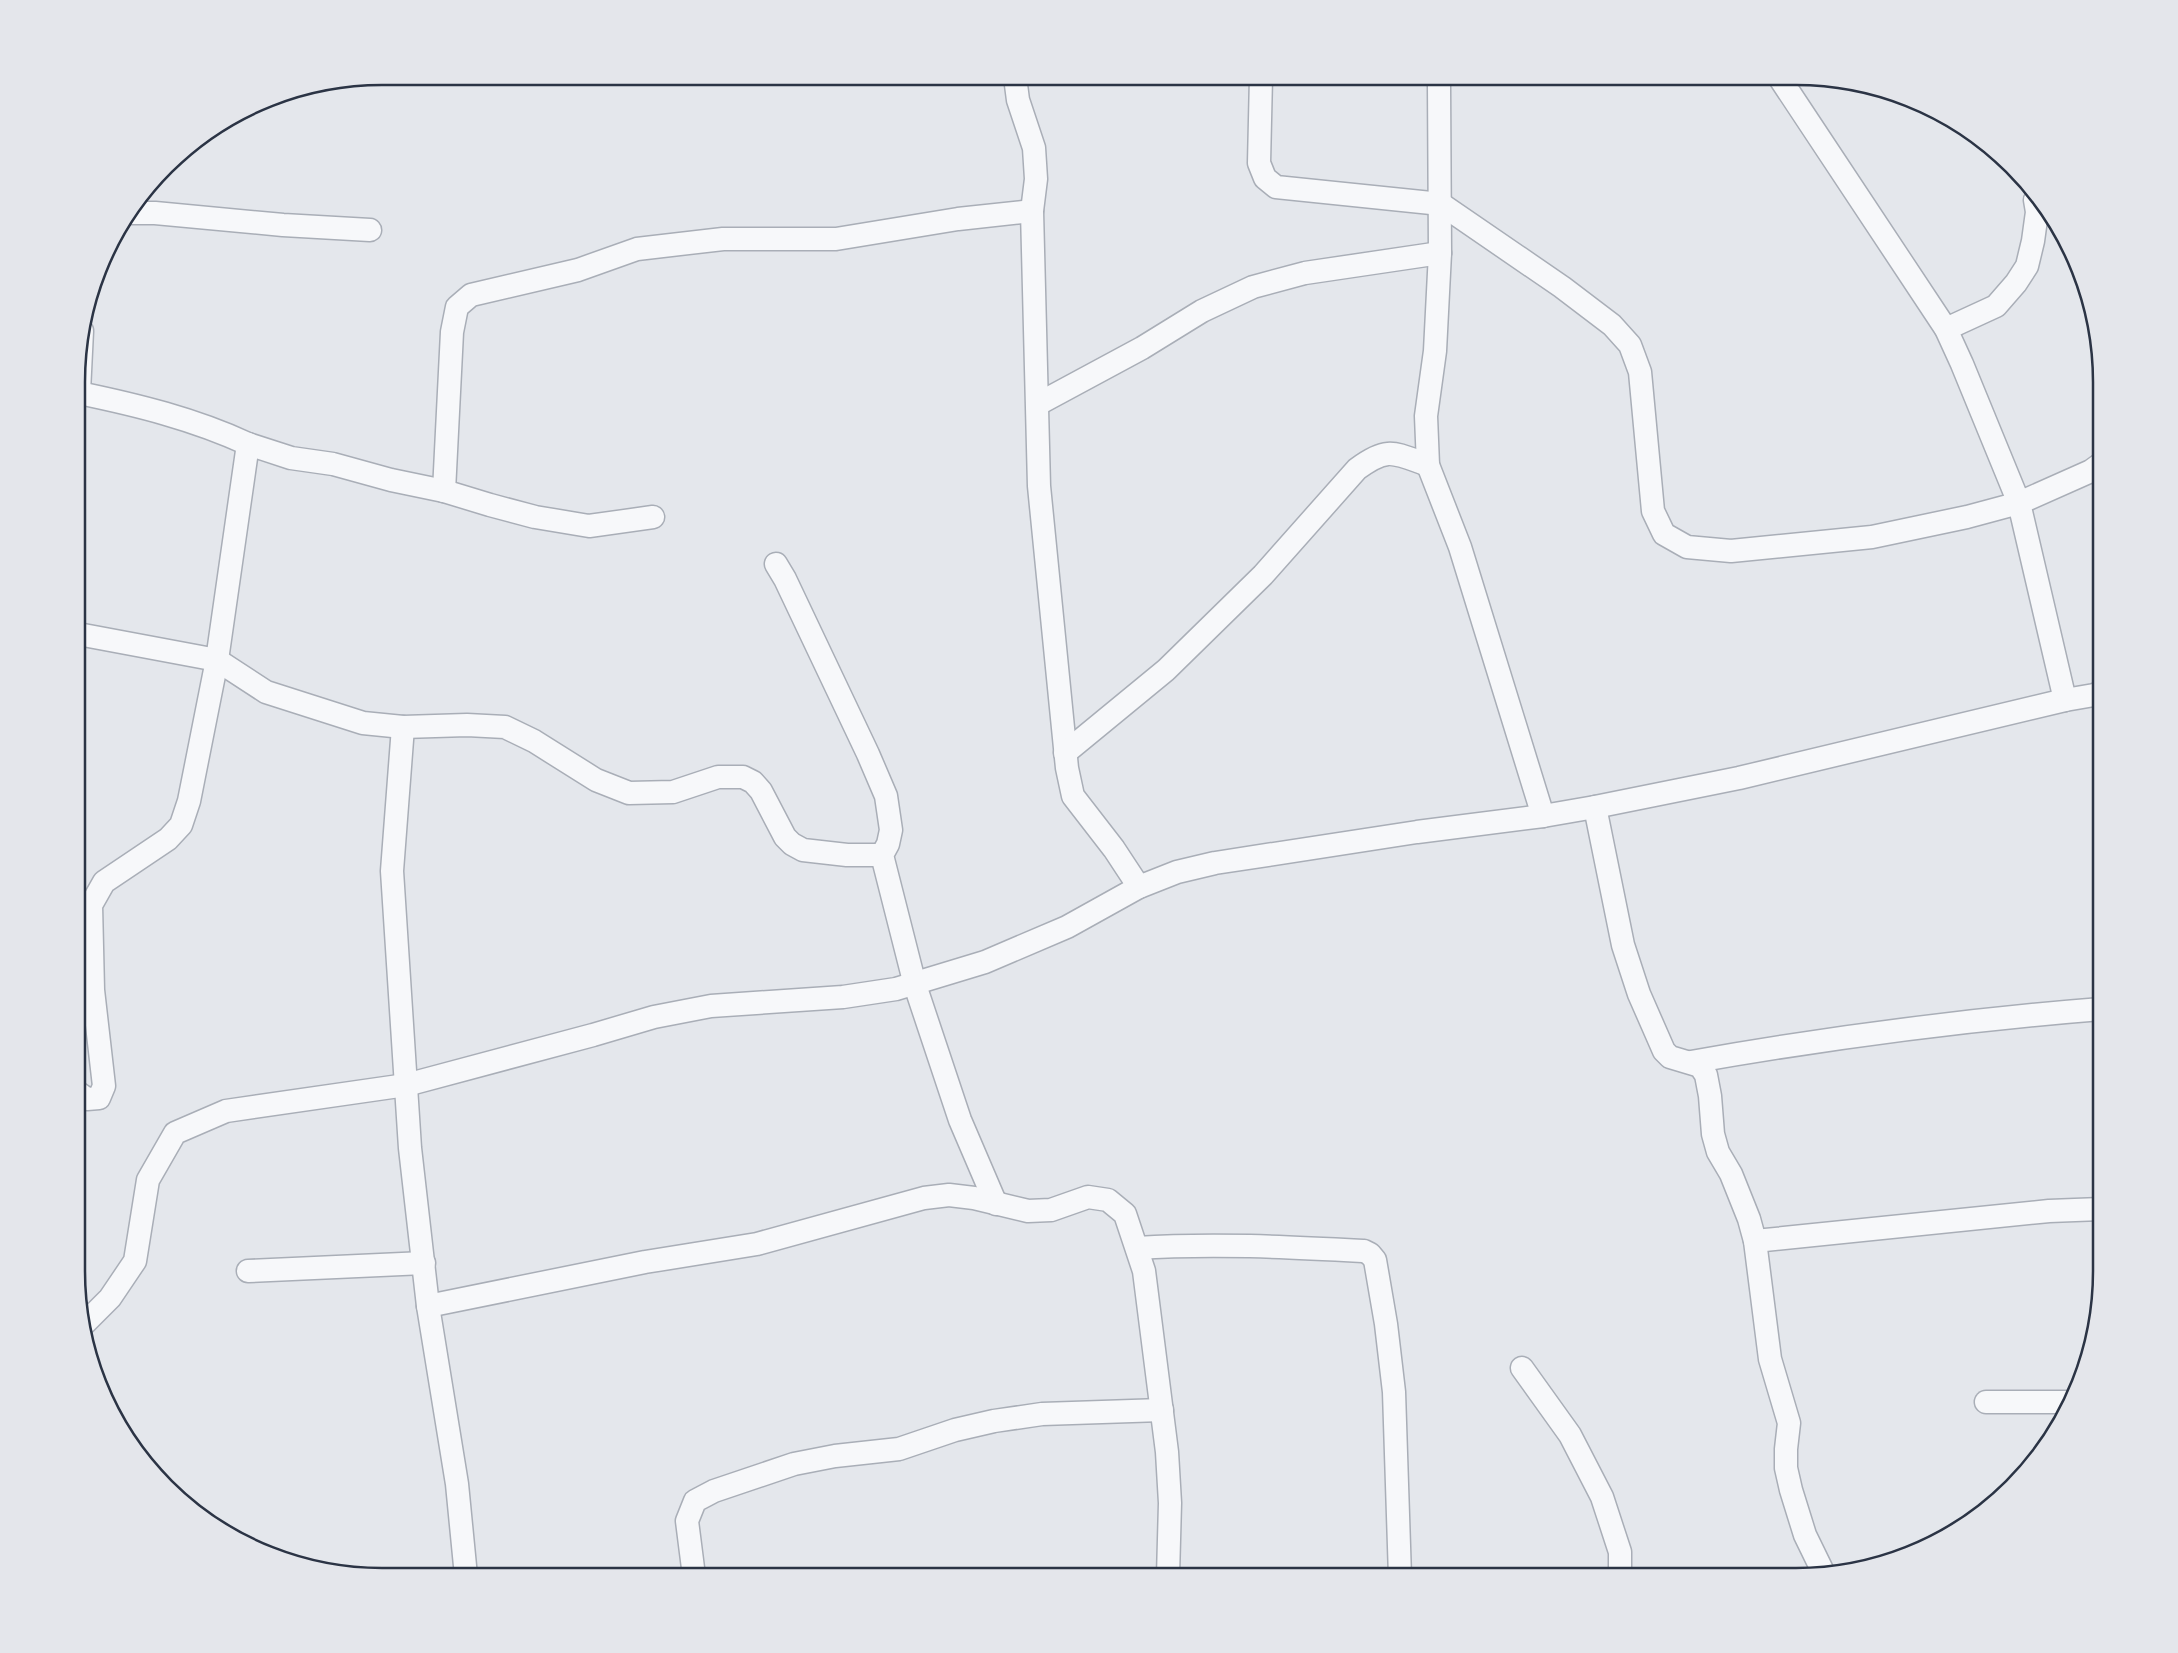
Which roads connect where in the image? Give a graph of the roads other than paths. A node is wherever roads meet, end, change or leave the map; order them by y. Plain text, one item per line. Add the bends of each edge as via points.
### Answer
1 (1016, 85) edge
2 (1261, 85) edge
3 (1437, 85) edge
4 (1784, 85) edge
5 (1441, 204) junction
6 (2036, 207) edge
7 (1032, 211) junction
8 (138, 213) edge
9 (370, 230) dead end
10 (1440, 253) junction
11 (1946, 329) junction
12 (85, 393) edge
13 (1038, 404) junction
14 (248, 444) junction
15 (1428, 465) junction
16 (2093, 473) edge
17 (444, 491) junction
18 (2018, 503) junction
19 (653, 518) dead end
20 (776, 564) dead end
21 (85, 635) edge
22 (217, 660) junction
23 (2093, 696) edge
24 (2065, 700) junction
25 (403, 727) junction
26 (1065, 753) junction
27 (1595, 807) junction
28 (1543, 816) junction
29 (882, 855) junction
30 (1139, 887) junction
31 (915, 985) junction
32 (2093, 1010) edge
33 (1691, 1062) junction
34 (406, 1085) junction
35 (85, 1098) edge
36 (996, 1204) junction
37 (2093, 1209) edge
38 (1755, 1241) junction
39 (1137, 1248) junction
40 (424, 1263) junction
41 (248, 1271) dead end
42 (428, 1306) junction
43 (89, 1319) edge
44 (1522, 1368) dead end
45 (1986, 1402) dead end
46 (2062, 1402) edge
47 (1162, 1410) junction
48 (1820, 1567) edge
49 (465, 1568) edge
50 (693, 1568) edge
51 (1168, 1568) edge
52 (1400, 1568) edge
53 (1620, 1568) edge

1 - 7 street via 1034,148 1036,179
2 - 5 street via 1259,163 1265,178 1276,187
3 - 5 street
4 - 11 street
5 - 10 street
5 - 18 street via 1562,286 1612,325 1630,345 1640,372 1653,511 1664,534 1687,547 1731,551 1872,537
6 - 11 street via 2027,266 2016,283 1996,306
7 - 13 street
7 - 17 street via 958,219 836,239 723,239 637,249 578,270 471,294 457,307 452,332
8 - 9 street
10 - 13 street via 1305,273 1253,286 1202,310 1142,348
10 - 15 street via 1426,416
11 - 18 street
12 - 14 street via 161,412
13 - 26 street via 1039,486
14 - 17 street via 291,458 333,464
14 - 22 street
15 - 26 street via 1394,452 1375,456 1358,469 1264,575 1166,670
15 - 28 street via 1460,548
16 - 18 street
17 - 19 street via 535,517 589,526
18 - 24 street
20 - 29 street via 886,796 891,830
21 - 22 street
22 - 25 street via 266,692 363,723
22 - 35 street via 189,801 181,826 168,839 104,882 91,905 93,990 104,1086 99,1098
23 - 24 street
24 - 27 street via 1740,778
25 - 29 street via 505,727 534,740 596,780 629,794 673,792 718,777 743,777 761,791 785,837 792,844 803,850
25 - 34 street via 392,870
26 - 30 street via 1073,796
27 - 28 street
27 - 33 street via 1623,945 1639,994 1664,1051
28 - 30 street via 1215,863 1177,872
29 - 31 street
30 - 31 street via 1067,927 1020,948
31 - 34 street via 843,997 711,1006 654,1017
31 - 36 street via 960,1120
32 - 33 street via 1803,1042
33 - 38 street via 1700,1066 1706,1075 1718,1152 1731,1174
34 - 40 street
34 - 43 street via 226,1111 175,1133 148,1180 135,1261 110,1298
36 - 39 street via 1028,1211 1051,1210 1088,1197 1108,1200 1125,1214
36 - 42 street via 948,1195 924,1198 757,1244 645,1262
37 - 38 street
38 - 48 street via 1770,1358 1789,1423 1786,1468 1805,1535
39 - 47 street via 1144,1270
39 - 52 street via 1190,1244 1249,1245 1364,1251 1370,1254 1380,1287 1394,1392
40 - 41 street
40 - 42 street
42 - 49 street via 457,1484
44 - 53 street via 1570,1435 1602,1497 1620,1552
45 - 46 street
47 - 50 street via 1042,1414 994,1421 899,1449 794,1464 714,1491 695,1501 687,1521
47 - 51 street via 1170,1503

